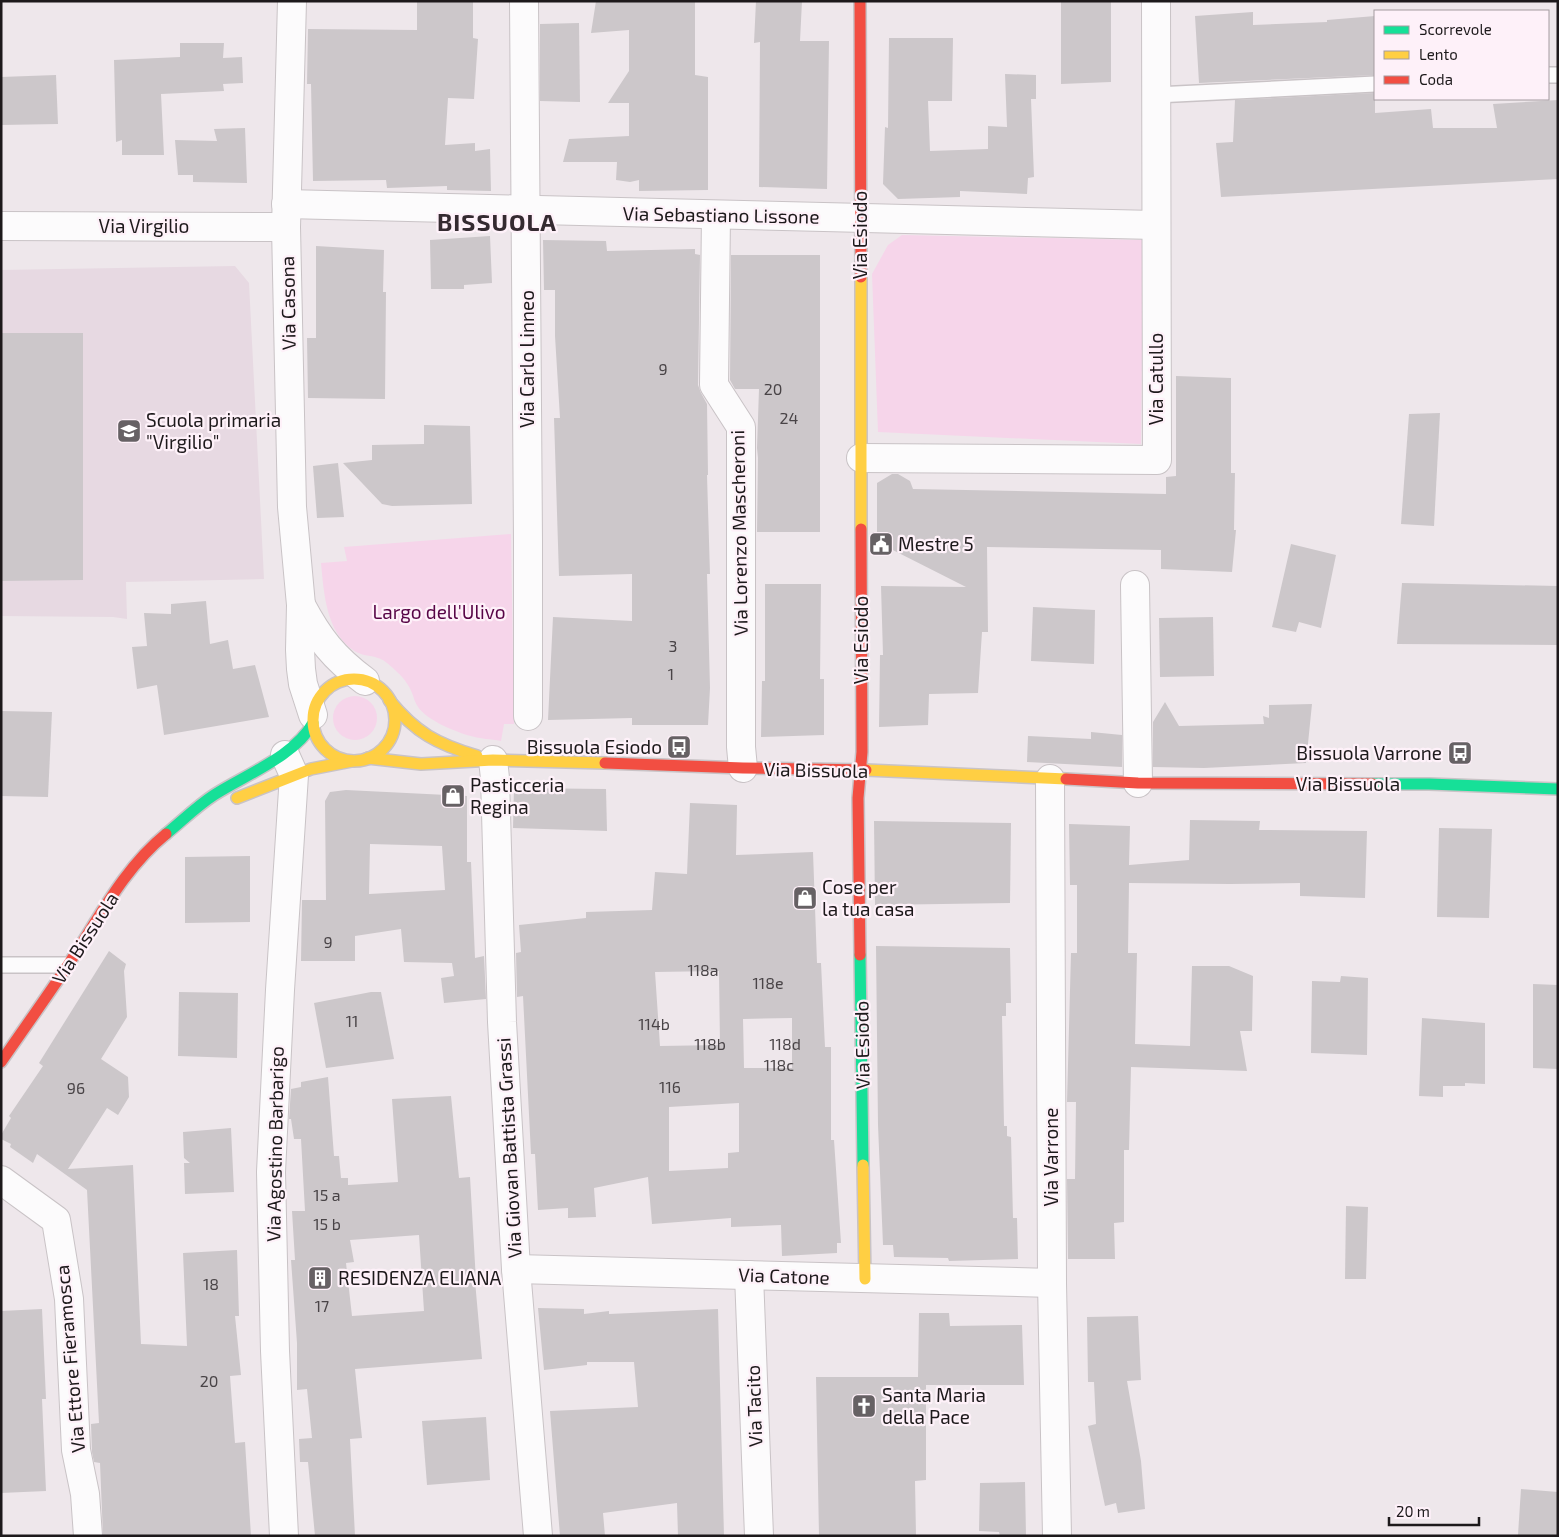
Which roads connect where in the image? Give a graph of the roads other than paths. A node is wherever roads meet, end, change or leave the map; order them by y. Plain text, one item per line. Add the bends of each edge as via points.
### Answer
1 (292, 1) edge
2 (524, 1) edge
3 (860, 1) edge
4 (1156, 1) edge
5 (1374, 84) edge
6 (1156, 95) junction
7 (526, 210) junction
8 (286, 215) junction
9 (716, 215) junction
10 (860, 218) junction
11 (1155, 225) junction
12 (1, 226) edge
13 (861, 458) junction
14 (1134, 585) dead end
15 (301, 605) junction
16 (365, 681) junction
17 (389, 700) junction
18 (528, 716) dead end
19 (313, 719) junction
20 (368, 758) junction
21 (493, 760) junction
22 (354, 761) junction
23 (289, 764) junction
24 (743, 768) junction
25 (860, 771) junction
26 (1050, 779) junction
27 (1138, 783) junction
28 (1558, 789) edge
29 (180, 823) junction
30 (1, 965) edge
31 (68, 965) junction
32 (1, 1062) edge
33 (1, 1180) edge
34 (516, 1269) junction
35 (749, 1275) junction
36 (865, 1279) junction
37 (1052, 1283) junction
38 (88, 1536) edge
39 (284, 1536) edge
40 (538, 1536) edge
41 (759, 1536) edge
42 (1057, 1536) edge

1 - 8 street, Via Casona
2 - 7 street, Via Carlo Linneo
3 - 10 street, Via Esiodo
4 - 6 street, Via Catullo
5 - 6 lane
6 - 11 street, Via Catullo
7 - 8 street, Via Sebastiano Lissone
7 - 9 street, Via Sebastiano Lissone
7 - 18 street, Via Carlo Linneo
8 - 12 street, Via Virgilio
8 - 15 street, Via Casona via 292,507
9 - 10 street, Via Sebastiano Lissone
9 - 24 street, Via Lorenzo Mascheroni via 714,385 741,427
10 - 11 street, Via Sebastiano Lissone
10 - 13 street, Via Esiodo
11 - 13 street, Via Catullo via 1157,460
13 - 25 street, Via Esiodo
14 - 27 street
15 - 16 street, Via Casona via 333,655
15 - 19 street, Via Casona via 301,669
16 - 17 street via 379,688
16 - 19 street via 345,680 327,689 315,705
17 - 20 street via 394,717 392,734 382,749
17 - 21 street, Via Bissuola via 401,716 424,736
19 - 22 street via 314,732 329,753
19 - 23 street, Via Bissuola via 291,749
20 - 21 street, Via Bissuola via 421,764
20 - 22 street
21 - 24 street, Via Bissuola
21 - 34 street, Via Giovan Battista Grassi via 502,1022
22 - 23 street, Via Bissuola via 328,765
23 - 29 street, Via Bissuola via 222,804
23 - 29 street, Via Bissuola via 235,782
23 - 39 street, Via Agostino Barbarigo via 271,1172
24 - 25 street, Via Bissuola
25 - 26 street, Via Bissuola
25 - 36 street, Via Esiodo
26 - 27 street, Via Bissuola
26 - 37 street, Via Varrone
27 - 28 street, Via Bissuola via 1429,784
29 - 31 street, Via Bissuola via 156,843 114,891
30 - 31 lane
31 - 32 street, Via Bissuola
33 - 38 street, Via Ettore Fieramosca via 56,1220 69,1299 76,1450 85,1494
34 - 35 street, Via Catone
34 - 40 street, Via Giovan Battista Grassi
35 - 36 street, Via Catone
35 - 41 street, Via Tacito
36 - 37 street, Via Catone
37 - 42 street, Via Varrone

